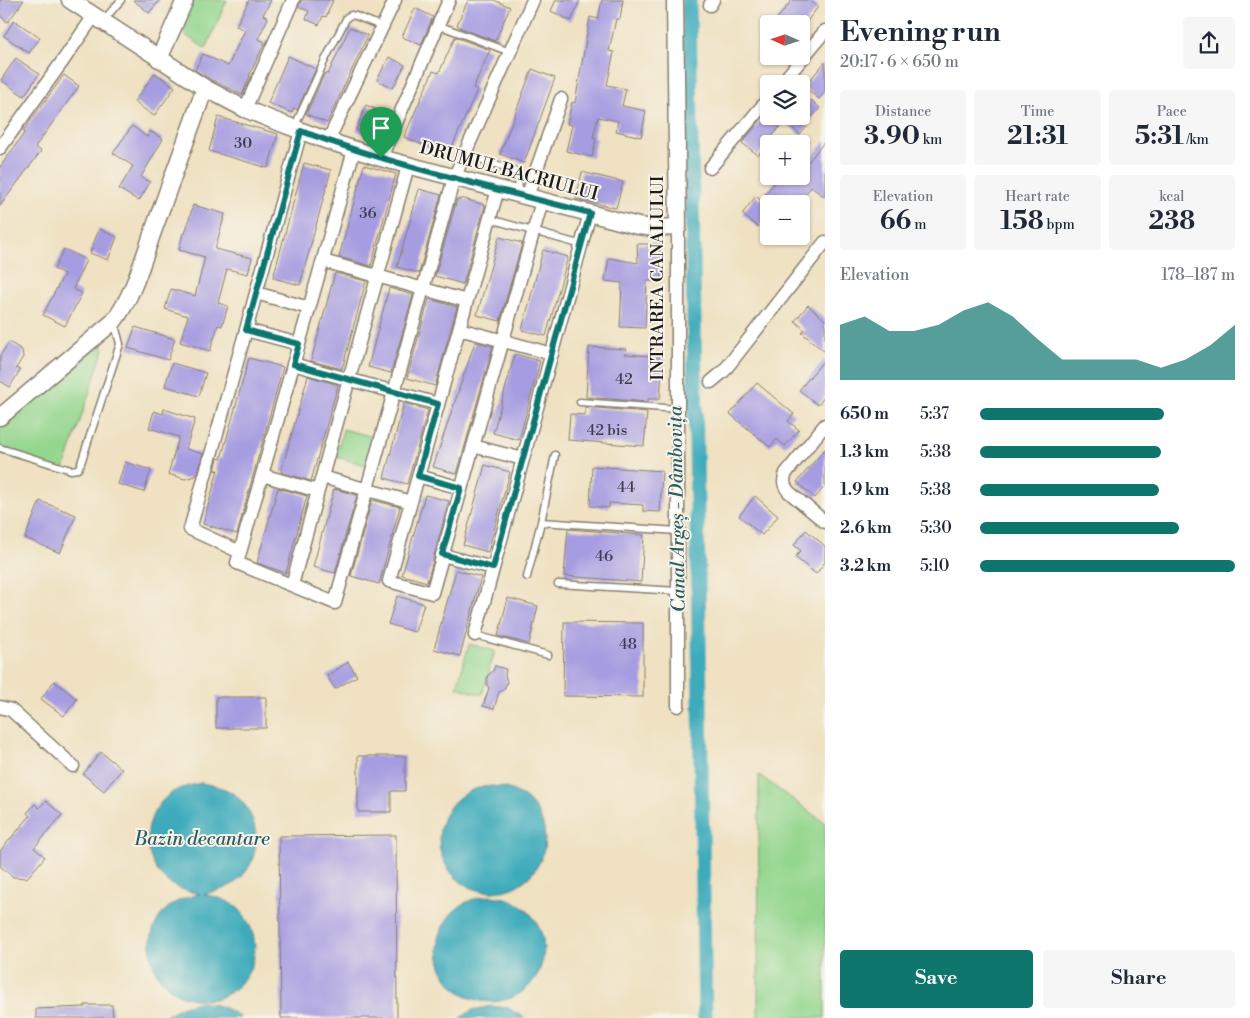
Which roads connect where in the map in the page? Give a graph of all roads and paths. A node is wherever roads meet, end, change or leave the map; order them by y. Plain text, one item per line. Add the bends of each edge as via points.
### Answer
1 (70, 0) edge
2 (121, 0) edge
3 (185, 0) edge
4 (293, 0) edge
5 (395, 0) edge
6 (449, 0) edge
7 (533, 0) edge
8 (675, 0) edge
9 (98, 19) junction
10 (438, 25) junction
11 (382, 27) junction
12 (825, 31) edge
13 (510, 52) junction
14 (159, 59) junction
15 (788, 75) edge
16 (205, 88) junction
17 (561, 99) dead end
18 (245, 109) junction
19 (760, 109) edge
20 (297, 130) junction
21 (328, 141) junction
22 (0, 148) edge
23 (354, 150) junction
24 (464, 154) junction
25 (381, 158) junction
26 (408, 166) junction
27 (710, 168) dead end
28 (454, 178) junction
29 (498, 189) junction
30 (529, 197) junction
31 (590, 213) junction
32 (490, 219) junction
33 (678, 227) junction
34 (534, 231) junction
35 (825, 242) edge
36 (582, 245) junction
37 (322, 261) junction
38 (378, 276) junction
39 (423, 289) junction
40 (256, 293) junction
41 (467, 301) junction
42 (309, 308) junction
43 (114, 321) junction
44 (246, 330) junction
45 (459, 330) junction
46 (503, 341) junction
47 (299, 344) junction
48 (552, 354) junction
49 (293, 364) junction
50 (349, 380) junction
51 (710, 382) dead end
52 (394, 392) junction
53 (580, 402) dead end
54 (438, 404) junction
55 (678, 409) junction
56 (0, 417) edge
57 (825, 425) edge
58 (473, 446) junction
59 (0, 448) edge
60 (555, 455) dead end
61 (523, 459) junction
62 (262, 475) junction
63 (418, 476) junction
64 (322, 477) junction
65 (461, 488) junction
66 (367, 490) junction
67 (318, 491) junction
68 (411, 502) junction
69 (541, 522) junction
70 (825, 522) edge
71 (678, 531) junction
72 (240, 552) junction
73 (442, 554) junction
74 (493, 568) junction
75 (527, 577) dead end
76 (558, 584) dead end
77 (292, 585) junction
78 (678, 590) junction
79 (475, 635) joint
80 (548, 655) dead end
81 (678, 706) dead end
82 (0, 707) edge
83 (73, 766) dead end

1 - 9 street, DRUMUL BACRIULUI
2 - 9 lane
3 - 14 street
4 - 18 street
5 - 11 street
6 - 10 street
7 - 13 street
8 - 33 street, INTRAREA CANALULUI
9 - 14 street, DRUMUL BACRIULUI
9 - 22 street
10 - 13 lane
10 - 25 street
11 - 20 lane via 356,16 347,17 325,60
11 - 21 street
12 - 15 street
13 - 24 street
14 - 16 street, DRUMUL BACRIULUI
16 - 18 street, DRUMUL BACRIULUI
16 - 43 street via 138,272
17 - 30 street
18 - 20 street, DRUMUL BACRIULUI
19 - 27 street
20 - 21 street, DRUMUL BACRIULUI
20 - 40 street
21 - 23 street, DRUMUL BACRIULUI
23 - 25 street, DRUMUL BACRIULUI
23 - 37 street
24 - 28 street
24 - 30 lane via 513,170
25 - 26 street, DRUMUL BACRIULUI
26 - 28 street, DRUMUL BACRIULUI
26 - 38 street
28 - 29 street, DRUMUL BACRIULUI
28 - 39 street
29 - 30 street, DRUMUL BACRIULUI
29 - 32 street
30 - 31 street, DRUMUL BACRIULUI
30 - 34 street
31 - 33 street, DRUMUL BACRIULUI via 646,227
31 - 36 street
32 - 34 lane
32 - 41 street
33 - 55 street, INTRAREA CANALULUI
34 - 36 lane
34 - 46 street
35 - 51 street via 724,370
36 - 48 street
37 - 38 street
37 - 42 street
38 - 39 street
38 - 50 street
39 - 41 street
39 - 52 street
40 - 42 street
40 - 44 street
41 - 45 street
42 - 47 street
43 - 56 street
43 - 59 lane via 120,344 78,469 71,470
44 - 47 street
44 - 72 street via 190,529
45 - 46 street
45 - 54 street
46 - 48 street
46 - 58 street
47 - 49 street
48 - 61 street
49 - 50 street
49 - 62 street
50 - 52 street
50 - 64 street
52 - 54 street
52 - 66 street
53 - 55 lane
54 - 63 street
55 - 71 street, INTRAREA CANALULUI
57 - 70 street via 786,473 784,486
58 - 61 street
58 - 65 street
60 - 69 lane
61 - 74 street
62 - 67 street
62 - 72 street
63 - 65 street
63 - 68 street
64 - 66 street
64 - 67 street
65 - 73 street
66 - 68 street
66 - 77 street via 335,603
67 - 77 street
68 - 73 street via 389,581 432,593
69 - 71 lane
69 - 75 lane
71 - 78 street, INTRAREA CANALULUI
72 - 77 street via 237,563
73 - 74 street
74 - 79 street
76 - 78 lane
78 - 81 street, INTRAREA CANALULUI
79 - 80 lane
82 - 83 street via 12,710

